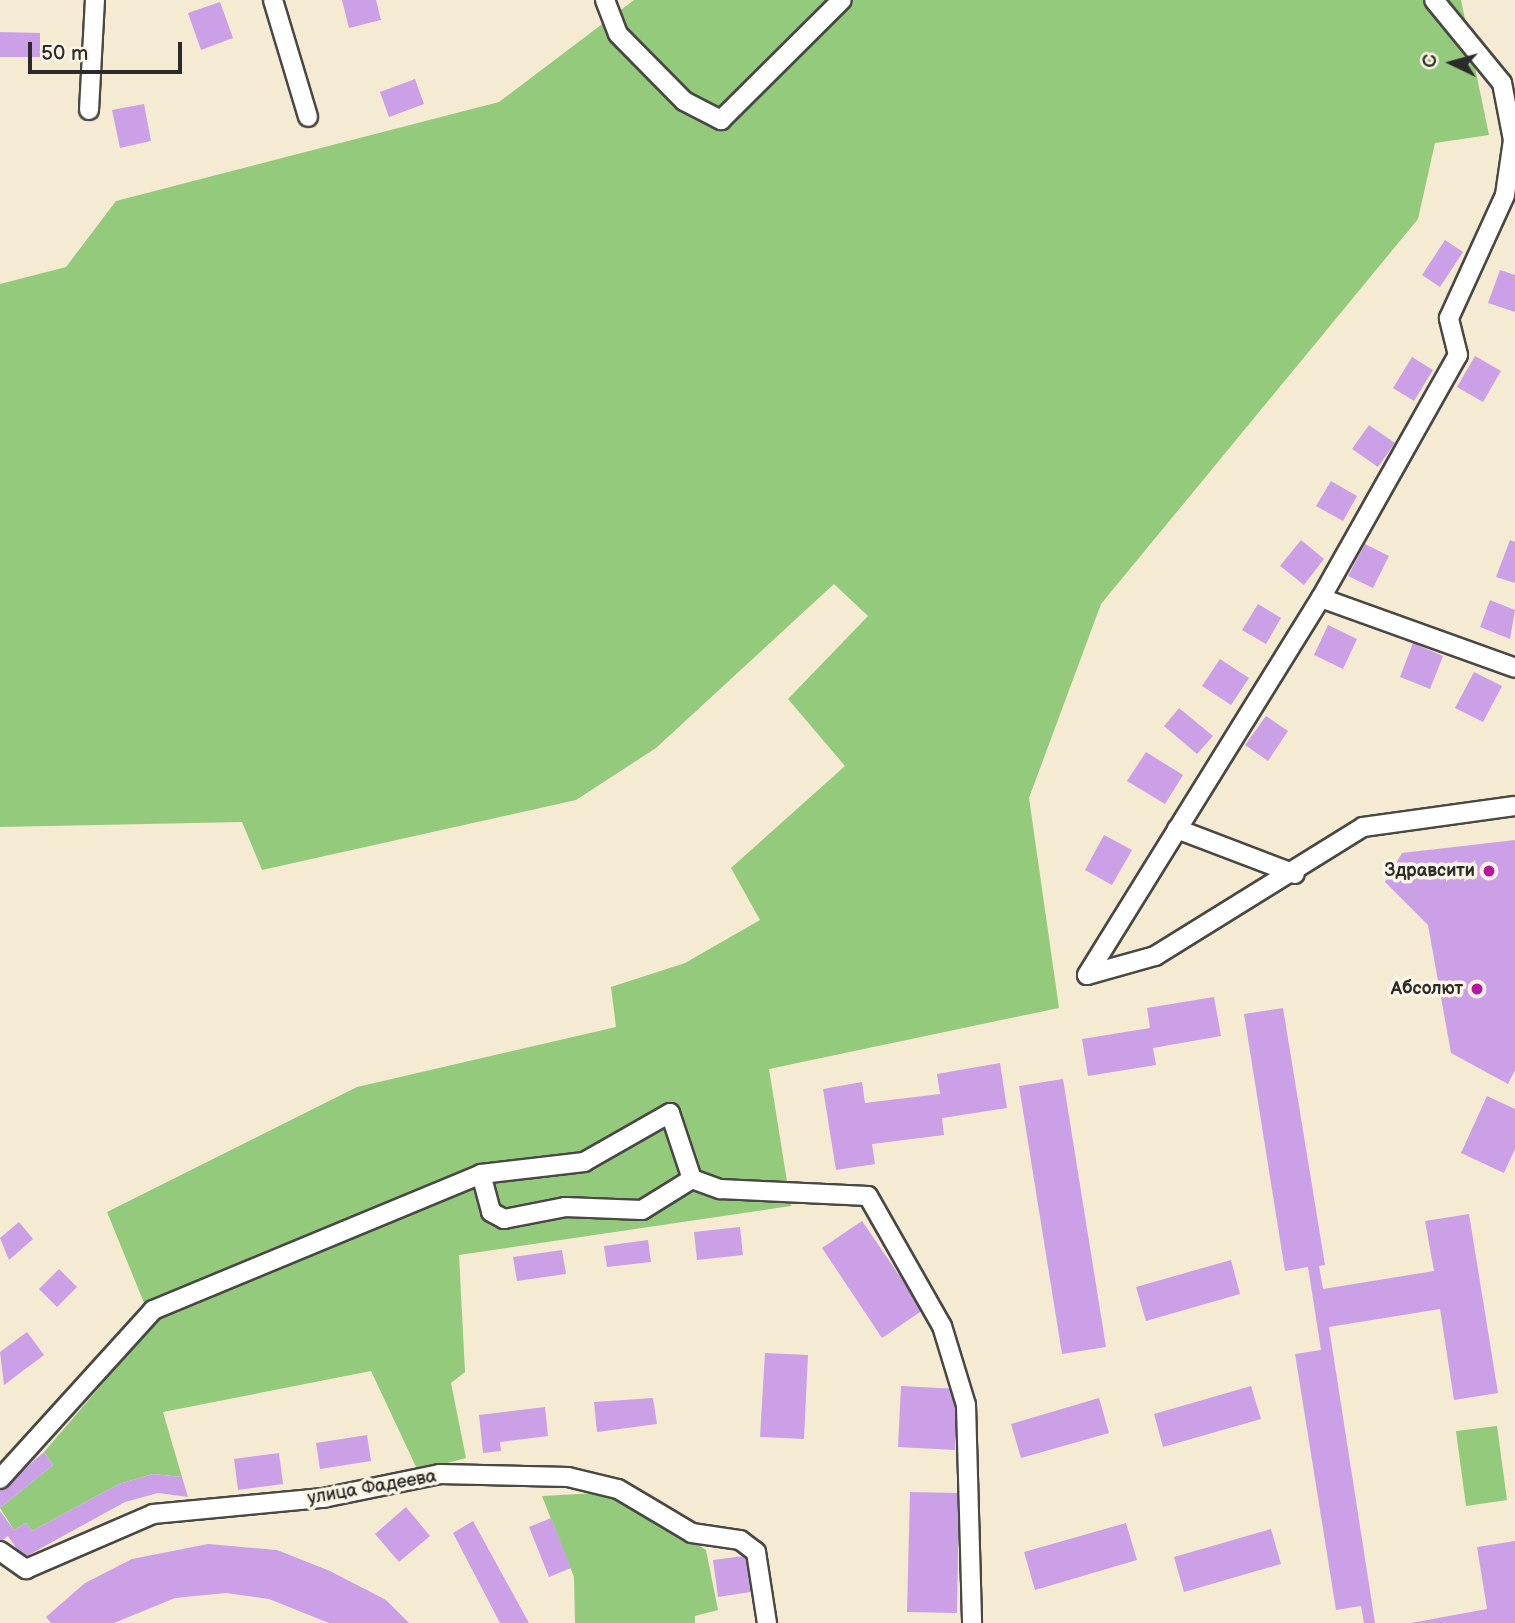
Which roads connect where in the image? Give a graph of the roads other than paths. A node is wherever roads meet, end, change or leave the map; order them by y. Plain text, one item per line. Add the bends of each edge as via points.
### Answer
1 (95, 0) edge
2 (273, 0) edge
3 (605, 0) edge
4 (842, 0) edge
5 (1434, 0) edge
6 (89, 110) dead end
7 (308, 117) dead end
8 (1321, 598) junction
9 (1515, 668) edge
10 (1515, 806) edge
11 (1177, 829) junction
12 (1295, 874) junction
13 (481, 1174) junction
14 (692, 1179) junction
15 (0, 1479) edge
16 (0, 1551) edge
17 (767, 1623) edge
18 (972, 1623) edge

1 - 6 street
2 - 7 street
3 - 4 street via 618,34 684,102 721,120
5 - 8 street via 1508,95 1511,165 1505,195 1449,317 1458,355
8 - 9 street
8 - 11 street
10 - 12 street via 1375,823
11 - 12 street
11 - 12 street via 1087,975 1155,956
13 - 14 street via 491,1212 505,1219 565,1207 642,1210
13 - 14 street via 584,1162 670,1113
13 - 15 street via 153,1310
14 - 18 street via 720,1189 858,1193 875,1205 942,1326 966,1405
16 - 17 street, улица Фадеева via 26,1569 153,1514 323,1498 440,1474 568,1477 618,1489 666,1523 748,1546 763,1581

